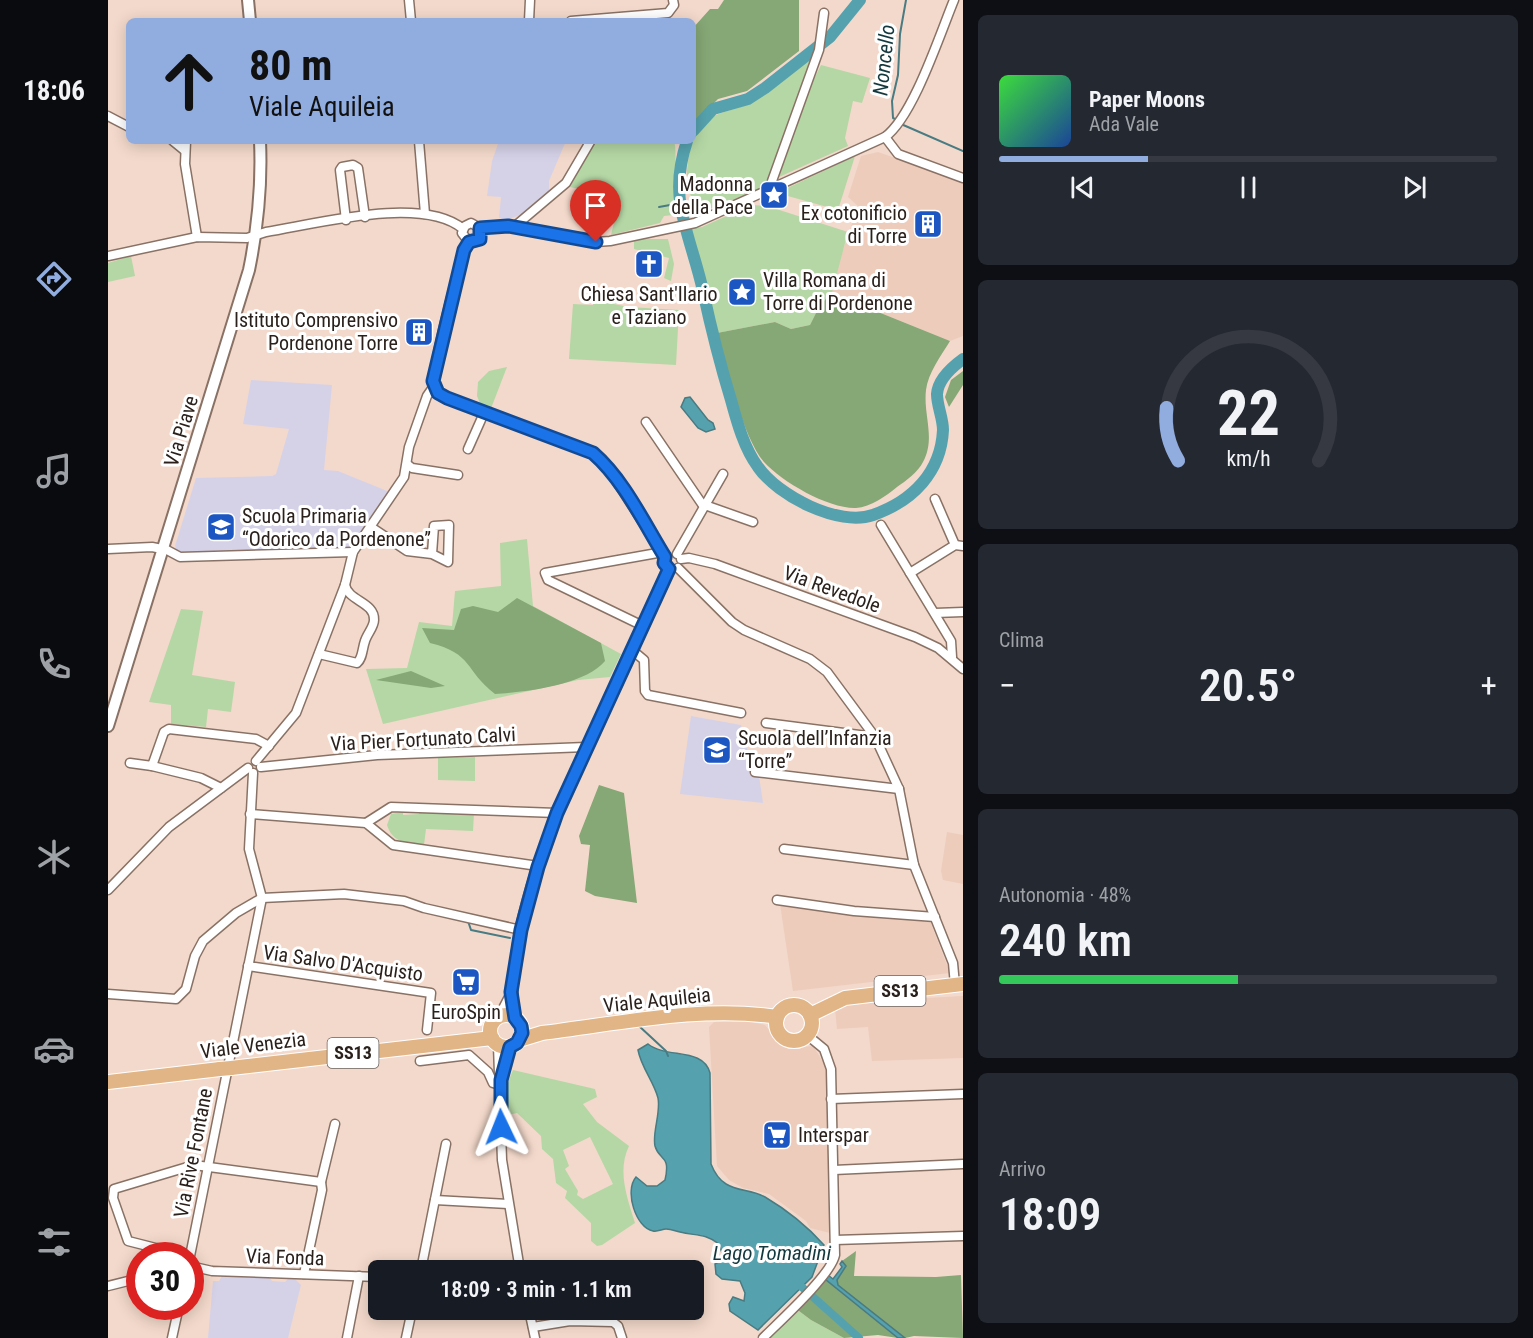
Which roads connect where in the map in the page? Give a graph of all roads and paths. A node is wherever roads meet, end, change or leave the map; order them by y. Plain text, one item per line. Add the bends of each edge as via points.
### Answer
1 (248, 0) edge
2 (409, 0) edge
3 (530, 0) edge
4 (673, 0) edge
5 (954, 0) edge
6 (824, 13) dead end
7 (250, 18) edge
8 (411, 18) edge
9 (529, 18) edge
10 (607, 18) edge
11 (108, 117) edge
12 (126, 126) edge
13 (885, 137) junction
14 (260, 144) edge
15 (419, 144) edge
16 (589, 144) edge
17 (185, 146) edge
18 (963, 178) edge
19 (773, 188) junction
20 (425, 214) junction
21 (365, 217) junction
22 (346, 220) junction
23 (514, 227) junction
24 (480, 228) junction
25 (463, 229) junction
26 (256, 236) junction
27 (197, 237) junction
28 (469, 242) junction
29 (108, 256) edge
30 (434, 386) junction
31 (484, 413) junction
32 (646, 422) dead end
33 (468, 449) dead end
34 (407, 464) junction
35 (723, 474) dead end
36 (458, 476) dead end
37 (935, 499) dead end
38 (705, 505) junction
39 (753, 522) dead end
40 (881, 525) dead end
41 (371, 527) junction
42 (959, 545) edge
43 (108, 549) edge
44 (164, 549) junction
45 (353, 552) junction
46 (432, 554) dead end
47 (664, 555) junction
48 (676, 563) junction
49 (910, 573) junction
50 (345, 585) junction
51 (963, 612) edge
52 (935, 613) junction
53 (643, 626) junction
54 (632, 650) junction
55 (319, 654) junction
56 (952, 657) junction
57 (963, 669) edge
58 (741, 713) dead end
59 (766, 723) dead end
60 (108, 726) edge
61 (875, 737) junction
62 (268, 746) junction
63 (586, 747) junction
64 (130, 763) dead end
65 (259, 764) junction
66 (152, 766) junction
67 (251, 770) junction
68 (755, 772) dead end
69 (221, 788) junction
70 (899, 789) junction
71 (557, 813) junction
72 (250, 814) junction
73 (366, 824) junction
74 (784, 849) dead end
75 (914, 865) junction
76 (538, 867) junction
77 (108, 890) edge
78 (262, 898) junction
79 (777, 900) dead end
80 (935, 917) junction
81 (521, 930) junction
82 (248, 966) junction
83 (959, 984) edge
84 (511, 992) junction
85 (108, 994) edge
86 (810, 1015) junction
87 (777, 1017) junction
88 (517, 1021) junction
89 (427, 1030) dead end
90 (542, 1033) junction
91 (807, 1035) junction
92 (501, 1036) junction
93 (420, 1061) dead end
94 (108, 1082) edge
95 (500, 1083) junction
96 (963, 1094) edge
97 (831, 1099) junction
98 (335, 1124) dead end
99 (446, 1143) dead end
100 (963, 1164) edge
101 (207, 1166) junction
102 (834, 1170) junction
103 (321, 1182) junction
104 (435, 1200) junction
105 (508, 1204) junction
106 (963, 1236) edge
107 (835, 1240) junction
108 (132, 1242) edge
109 (191, 1242) edge
110 (423, 1260) edge
111 (518, 1260) edge
112 (204, 1269) edge
113 (304, 1274) junction
114 (359, 1276) junction
115 (368, 1276) edge
116 (126, 1282) edge
117 (108, 1286) edge
118 (176, 1320) edge
119 (410, 1320) edge
120 (531, 1320) edge
121 (533, 1327) junction
122 (172, 1338) edge
123 (347, 1338) edge
124 (406, 1338) edge
125 (535, 1338) edge
126 (622, 1338) edge
127 (763, 1338) edge

1 - 7 street
2 - 8 street
3 - 9 street
4 - 10 street via 668,13
5 - 13 street via 904,116
6 - 19 street via 819,50 772,181
11 - 12 street
13 - 18 street via 898,154
13 - 19 street
14 - 26 street, Via Piave
15 - 20 street
16 - 23 street via 566,183
17 - 27 street
19 - 23 street via 695,223 596,242
20 - 21 street
20 - 25 street via 455,222
21 - 22 street
21 - 22 street via 358,168 344,166 340,170
22 - 26 street
23 - 24 street
24 - 25 street via 471,223
24 - 28 street via 480,239
25 - 28 street via 463,237
26 - 27 street
26 - 44 street, Via Piave via 243,295
27 - 29 street
28 - 30 street via 449,308
30 - 31 street via 443,396
30 - 34 street via 411,440
31 - 33 street
31 - 47 street via 593,453 610,471
32 - 38 street
34 - 36 street
34 - 41 street via 401,483
35 - 38 street
37 - 42 street
38 - 39 street
38 - 48 street
40 - 49 street
41 - 45 street
41 - 46 street via 407,551
42 - 49 street
43 - 44 street
44 - 45 street via 180,557
44 - 60 street, Via Piave
45 - 50 street
47 - 48 street, Via Revedole via 671,553
47 - 48 street via 664,563
47 - 53 street, Via Revedole via 545,573 548,580
48 - 53 street
48 - 56 street, Via Revedole via 689,558 715,564 927,642
48 - 61 street via 732,622 810,659 827,672
49 - 52 street
50 - 55 street
50 - 55 street via 347,592 373,615 361,658 357,663
51 - 52 street
52 - 56 street via 951,641
53 - 54 street
54 - 58 street via 644,660 648,695
54 - 63 street
55 - 62 street via 296,712
56 - 57 street, Via Revedole
59 - 61 street
61 - 70 street
62 - 65 street
62 - 66 street via 256,739 169,729 164,732
63 - 65 street, Via Pier Fortunato Calvi
63 - 71 street
64 - 66 street
65 - 67 street via 258,773
66 - 69 street via 201,778
67 - 69 street
67 - 72 street, Via Rive Fontane
68 - 70 street
69 - 77 street via 152,842
70 - 75 street
71 - 73 street via 391,807
71 - 76 street
72 - 73 street
72 - 78 street, Via Rive Fontane via 249,849
73 - 76 street via 393,845
74 - 75 street
75 - 80 street
76 - 81 street
78 - 81 street via 344,894 404,901
78 - 82 street, Via Rive Fontane
78 - 85 street via 236,913 203,941 186,989 176,999
79 - 80 street
80 - 83 street
81 - 84 street
82 - 89 street, Via Salvo D'Acquisto via 431,993
82 - 101 street, Via Rive Fontane
83 - 86 main road, SS13 via 845,998
84 - 88 street
84 - 92 street
86 - 87 main road, Viale Aquileia / SS13 via 794,1005 783,1009
86 - 91 main road via 812,1024
87 - 90 main road, Viale Aquileia / SS13 via 730,1012
87 - 91 main road via 776,1027 782,1036 796,1041
88 - 90 main road, Viale Aquileia / SS13
88 - 92 main road, Viale Aquileia / SS13 via 506,1016
88 - 92 main road via 522,1033
90 - 92 main road, Viale Aquileia / SS13
91 - 97 street via 824,1049 829,1059
92 - 94 main road, Viale Venezia / SS13
92 - 95 street
93 - 95 street via 469,1055 488,1072 493,1083
95 - 105 street via 502,1160
96 - 97 street
97 - 102 street
98 - 103 street
99 - 104 street
100 - 102 street
101 - 103 street
101 - 108 street via 194,1165 111,1192 128,1241
101 - 109 street, Via Rive Fontane
102 - 107 street
103 - 113 street
104 - 105 street
104 - 110 street
105 - 111 street
106 - 107 street
107 - 127 street via 833,1263
112 - 113 street, Via Fonda
113 - 114 street, Via Fonda
114 - 115 street, Via Fonda
114 - 123 street
116 - 117 street
118 - 122 street
119 - 124 street
120 - 121 street
121 - 125 street
121 - 126 street via 570,1321 613,1322

